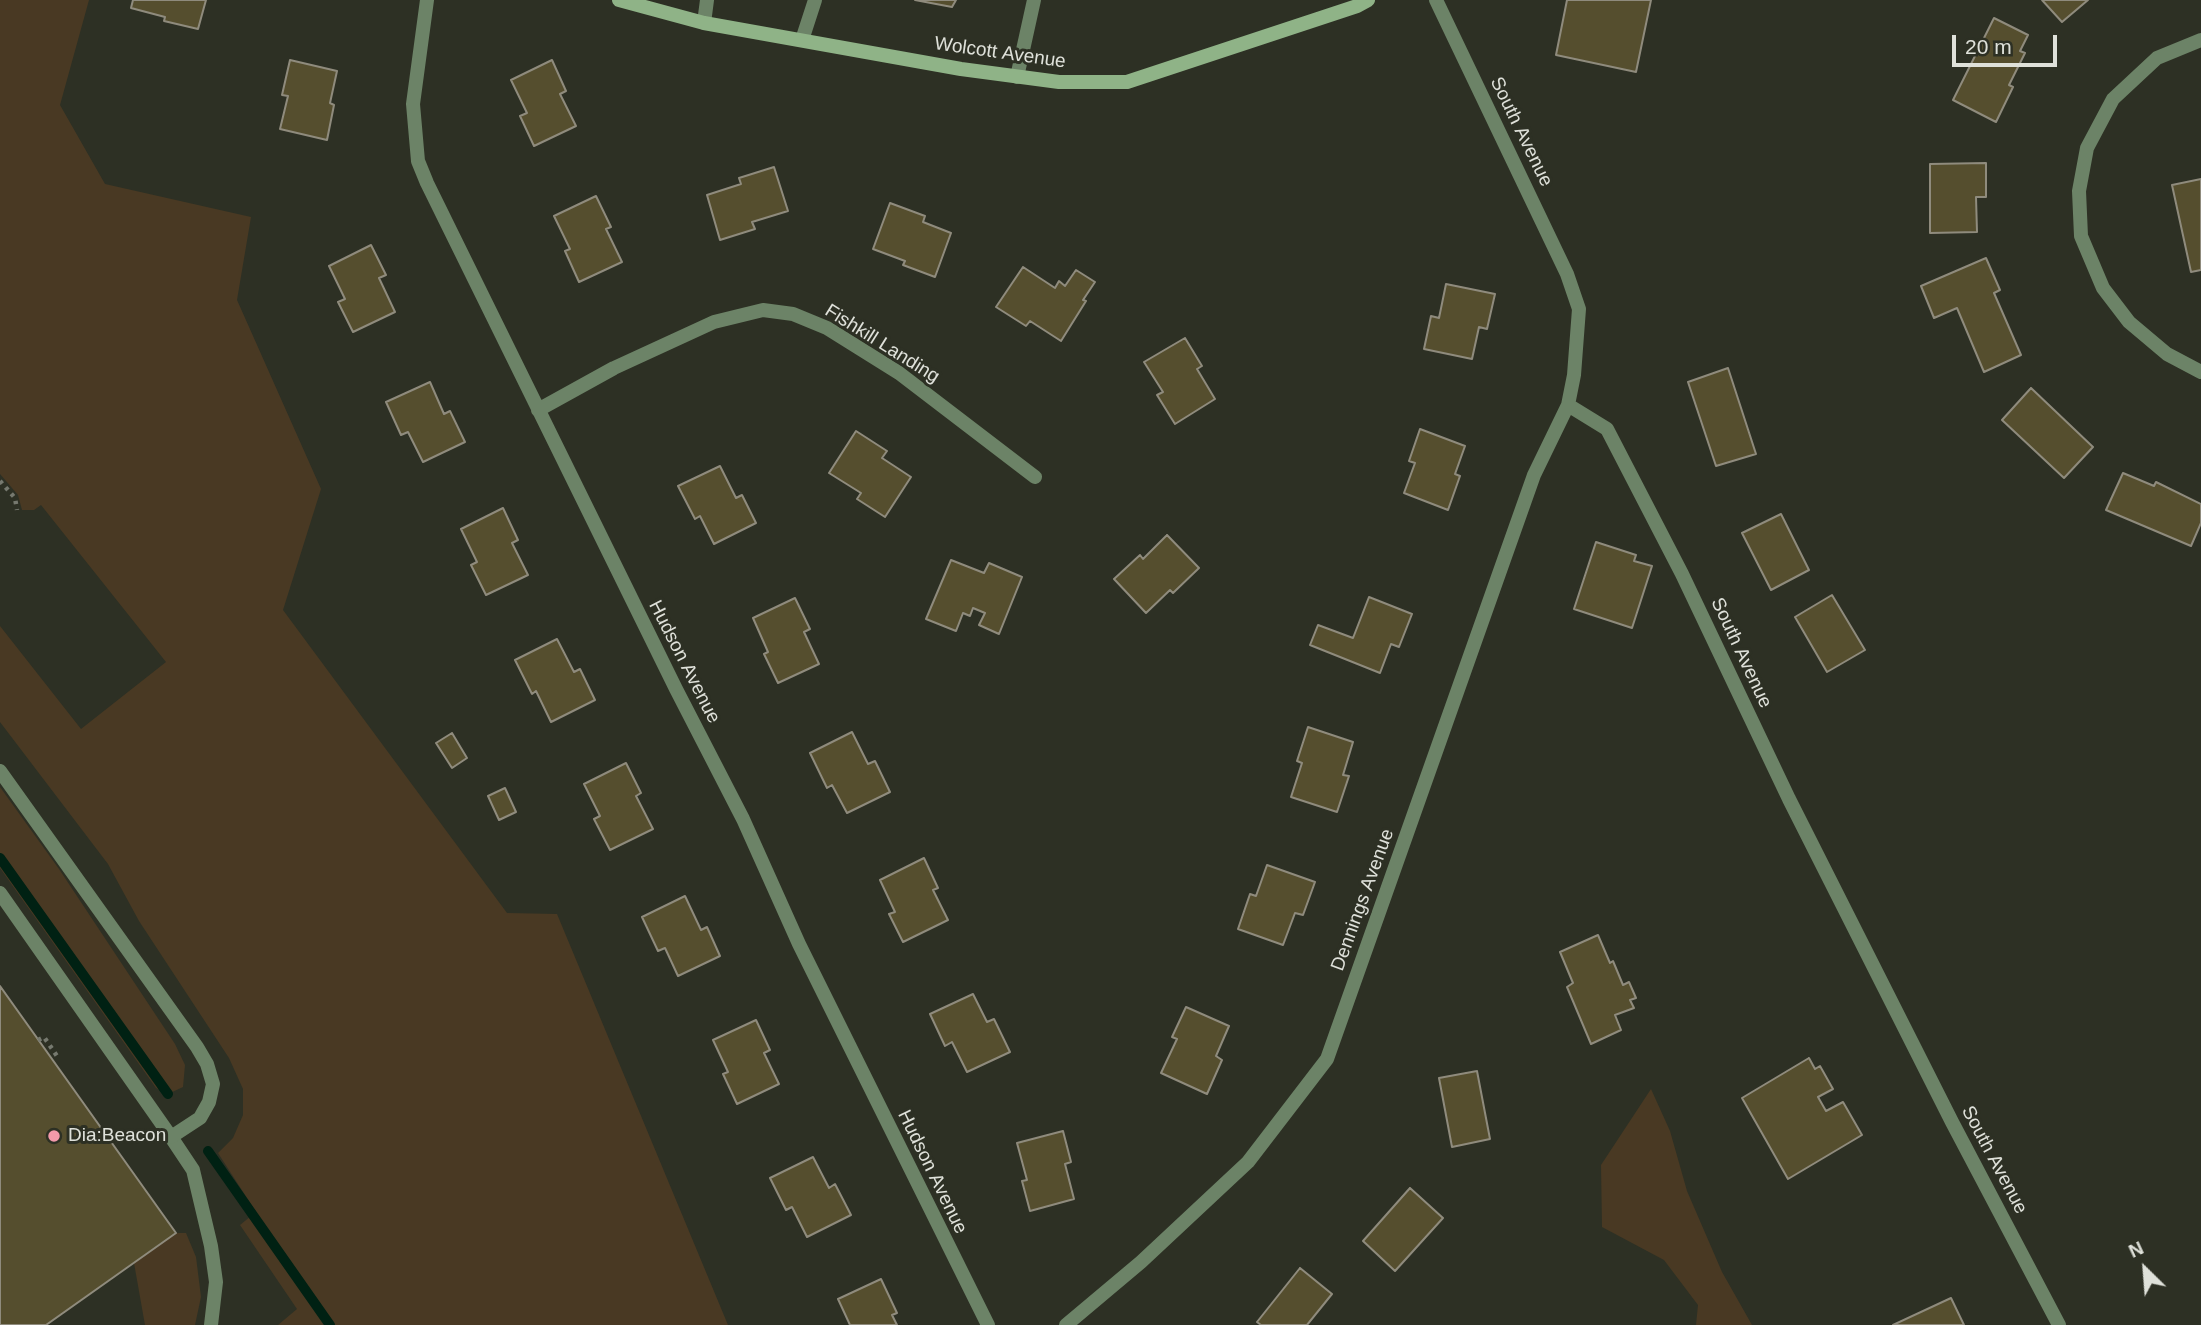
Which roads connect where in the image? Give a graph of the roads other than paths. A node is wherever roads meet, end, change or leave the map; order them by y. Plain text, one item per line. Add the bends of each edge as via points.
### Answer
1 (427, 0) edge
2 (619, 0) edge
3 (707, 0) edge
4 (815, 0) edge
5 (1034, 0) edge
6 (1368, 0) edge
7 (1436, 0) edge
8 (704, 23) junction
9 (802, 40) junction
10 (2201, 40) edge
11 (1017, 77) junction
12 (2201, 372) edge
13 (1568, 405) junction
14 (538, 410) junction
15 (1035, 478) dead end
16 (0, 771) edge
17 (0, 893) edge
18 (171, 1137) junction
19 (211, 1325) edge
20 (988, 1325) edge
21 (1066, 1325) edge
22 (2059, 1325) edge

1 - 14 street, Hudson Avenue via 413,97 418,160
2 - 8 main road, Wolcott Avenue
3 - 8 street
4 - 9 street
5 - 11 street
6 - 11 main road, Wolcott Avenue via 1128,82
7 - 13 street, South Avenue via 1567,274 1579,309
8 - 9 main road, Wolcott Avenue
9 - 11 main road, Wolcott Avenue
10 - 12 street via 2157,58 2113,99 2087,148 2079,191 2081,236 2103,288 2129,322 2167,354
13 - 21 street, Dennings Avenue via 1534,475 1326,1059 1248,1162
13 - 22 street, South Avenue via 1607,429 1789,799
14 - 15 street, Fishkill Landing via 713,322 763,310 793,314 827,328 899,373
14 - 20 street, Hudson Avenue
16 - 18 street via 207,1064 213,1084 209,1102 200,1118
17 - 18 street
18 - 19 street via 193,1170 211,1246 216,1282

